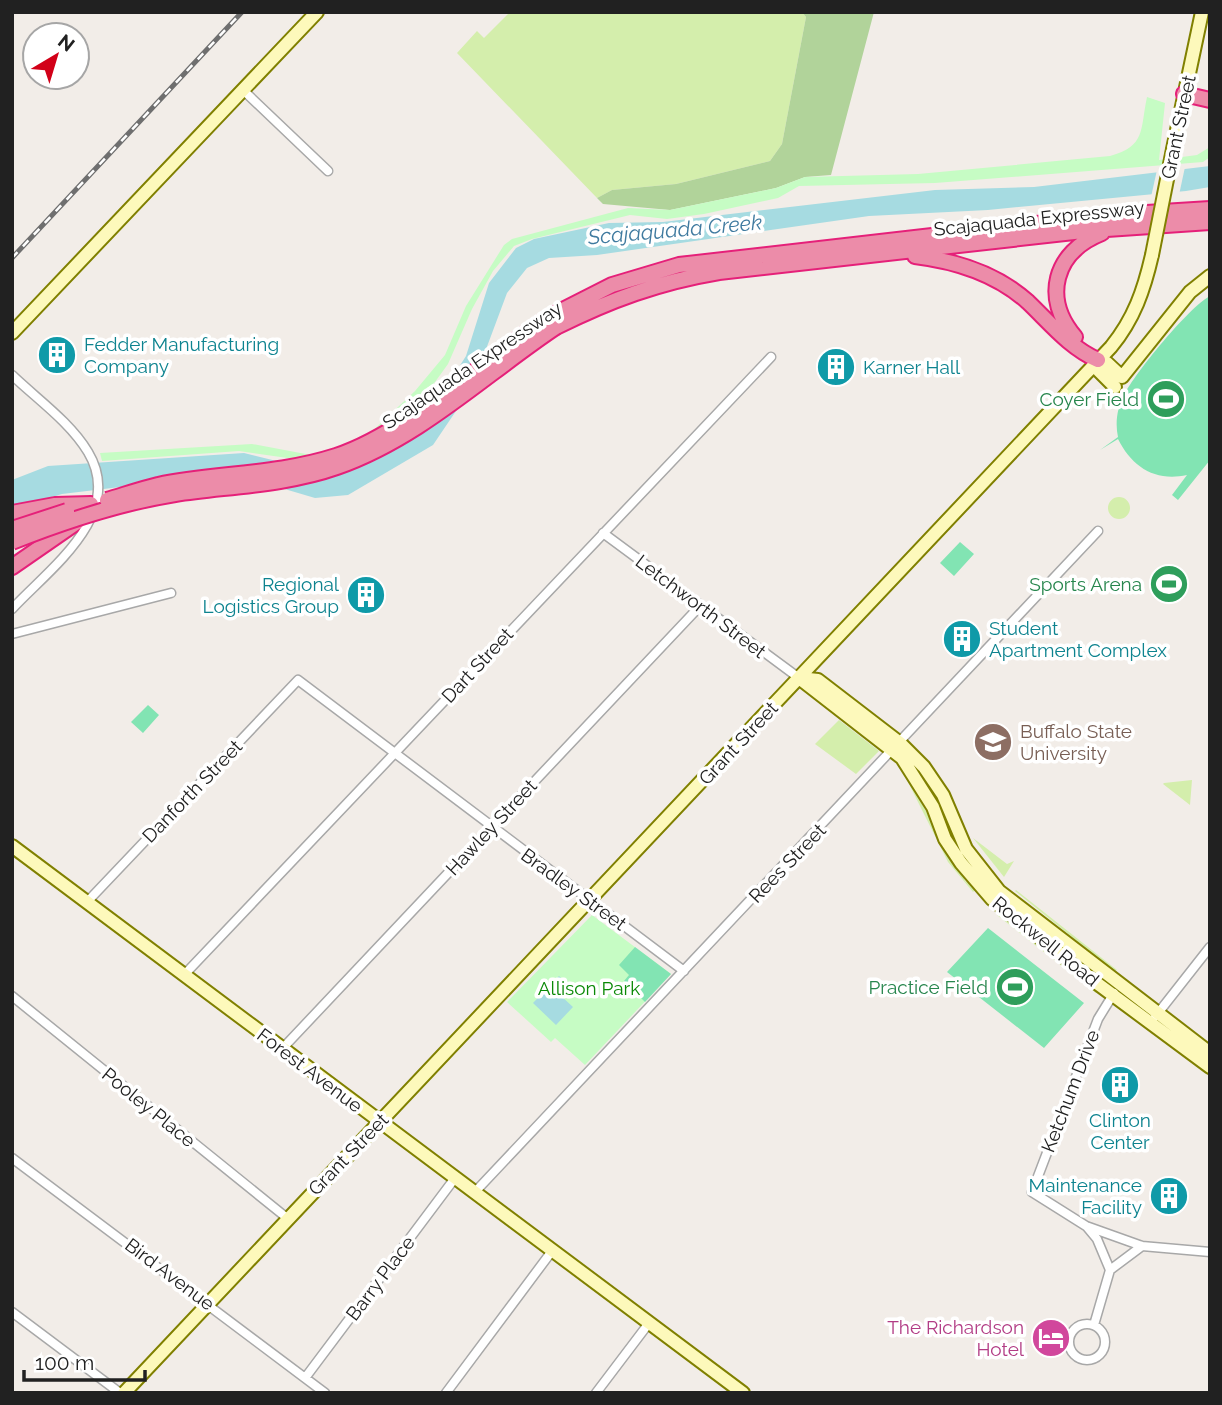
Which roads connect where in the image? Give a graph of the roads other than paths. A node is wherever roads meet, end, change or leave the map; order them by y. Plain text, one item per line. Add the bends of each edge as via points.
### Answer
1 (317, 12) edge
2 (1202, 12) edge
3 (243, 90) junction
4 (1210, 92) edge
5 (1184, 94) junction
6 (1210, 100) edge
7 (328, 171) dead end
8 (1210, 203) edge
9 (1181, 209) junction
10 (1210, 209) edge
11 (1210, 222) edge
12 (1115, 228) junction
13 (894, 254) junction
14 (1210, 276) edge
15 (552, 322) junction
16 (12, 334) edge
17 (771, 357) dead end
18 (1098, 360) junction
19 (12, 374) edge
20 (91, 509) junction
21 (12, 513) edge
22 (12, 529) edge
23 (1098, 531) dead end
24 (603, 533) junction
25 (12, 542) edge
26 (12, 567) edge
27 (171, 593) dead end
28 (700, 606) junction
29 (12, 609) edge
30 (12, 634) edge
31 (799, 678) junction
32 (298, 680) joint
33 (897, 747) junction
34 (394, 753) junction
35 (491, 828) junction
36 (12, 846) edge
37 (589, 900) junction
38 (87, 902) junction
39 (1210, 947) edge
40 (684, 971) junction
41 (184, 975) junction
42 (1114, 993) junction
43 (12, 996) edge
44 (1154, 1017) junction
45 (282, 1049) junction
46 (1210, 1054) edge
47 (1210, 1067) edge
48 (379, 1121) junction
49 (12, 1158) edge
50 (455, 1178) junction
51 (474, 1193) junction
52 (287, 1218) junction
53 (1086, 1226) junction
54 (1142, 1246) junction
55 (552, 1251) junction
56 (1210, 1252) edge
57 (1110, 1270) junction
58 (207, 1302) junction
59 (12, 1312) edge
60 (649, 1323) junction
61 (1094, 1325) junction
62 (305, 1378) junction
63 (122, 1393) edge
64 (325, 1393) edge
65 (446, 1393) edge
66 (596, 1393) edge
67 (743, 1393) edge

1 - 3 street
2 - 5 street, Grant Street
3 - 7 street
3 - 16 street
4 - 5 highway
5 - 6 highway
5 - 18 street, Grant Street, bridge via 1152,255 1134,314
8 - 9 highway
9 - 10 highway, Scajaquada Expressway
9 - 15 highway, Scajaquada Expressway via 679,265 612,285
11 - 12 highway, Scajaquada Expressway
12 - 13 highway, Scajaquada Expressway
12 - 18 highway via 1079,245 1056,281 1059,316
13 - 15 highway, Scajaquada Expressway via 670,280
13 - 18 highway via 943,261 988,275
14 - 18 street via 1190,292 1118,382 1107,363
15 - 20 highway, Scajaquada Expressway, bridge via 379,436 337,456 267,473 159,485
17 - 24 street, Dart Street
18 - 31 street, Grant Street
19 - 29 street via 74,435 93,464 99,490 87,528
20 - 21 highway via 55,505
20 - 22 highway, Scajaquada Expressway, bridge
20 - 25 highway, Scajaquada Expressway, bridge
20 - 26 highway, bridge
23 - 33 street, Rees Street
24 - 28 street, Letchworth Street
24 - 34 street, Dart Street
27 - 30 street
28 - 31 street, Letchworth Street
28 - 35 street, Hawley Street
31 - 33 street, Letchworth Street
31 - 37 street, Grant Street
32 - 34 street, Bradley Street
32 - 38 street, Danforth Street
33 - 40 street, Rees Street
33 - 42 street, Rockwell Road via 933,807 945,839 992,899
33 - 44 street, Rockwell Road via 924,767 943,795 966,849 999,891
34 - 35 street, Bradley Street
34 - 41 street, Dart Street
35 - 37 street, Bradley Street
35 - 45 street, Hawley Street
36 - 38 street, Forest Avenue
37 - 40 street, Bradley Street
37 - 48 street, Grant Street
38 - 41 street, Forest Avenue
39 - 44 street
40 - 51 street, Rees Street
41 - 45 street, Forest Avenue
42 - 44 street, Rockwell Road
42 - 53 street, Ketchum Drive via 1098,1019 1032,1192
43 - 52 street, Pooley Place
44 - 46 street, Rockwell Road
44 - 47 street, Rockwell Road
45 - 48 street, Forest Avenue
48 - 50 street, Forest Avenue
48 - 52 street, Grant Street
49 - 58 street, Bird Avenue
50 - 51 street, Forest Avenue
50 - 62 street, Barry Place
51 - 55 street, Forest Avenue
52 - 58 street, Grant Street
53 - 54 street
53 - 57 street
54 - 56 street
54 - 57 street
55 - 60 street, Forest Avenue
55 - 65 street
57 - 61 street
58 - 62 street, Bird Avenue
58 - 63 street, Grant Street
59 - 63 street
60 - 66 street
60 - 67 street, Forest Avenue
61 - 61 street via 1083,1324 1071,1335 1070,1346 1082,1358 1094,1359 1105,1345 1103,1333
62 - 64 street, Bird Avenue

